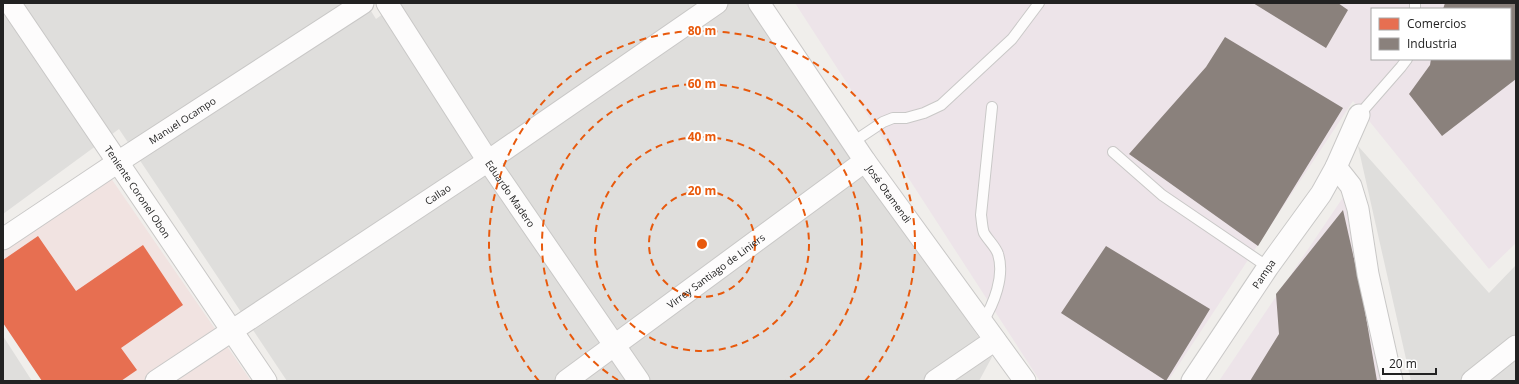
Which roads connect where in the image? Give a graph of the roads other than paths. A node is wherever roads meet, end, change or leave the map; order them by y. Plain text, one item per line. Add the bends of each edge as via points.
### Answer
1 (10, 3) edge
2 (363, 3) edge
3 (387, 3) edge
4 (718, 3) edge
5 (759, 3) edge
6 (1040, 3) edge
7 (1406, 60) edge
8 (992, 107) dead end
9 (1359, 115) joint
10 (853, 142) junction
11 (1113, 152) dead end
12 (488, 161) junction
13 (865, 161) junction
14 (118, 162) junction
15 (1336, 167) junction
16 (3, 240) edge
17 (1268, 267) junction
18 (982, 323) junction
19 (232, 332) junction
20 (995, 340) junction
21 (614, 345) junction
22 (1516, 346) edge
23 (156, 381) edge
24 (266, 381) edge
25 (566, 381) edge
26 (639, 381) edge
27 (935, 381) edge
28 (1025, 381) edge
29 (1192, 381) edge
30 (1392, 381) edge
31 (1473, 381) edge

1 - 14 street, Teniente Coronel Obon
2 - 14 street, Manuel Ocampo
3 - 12 street, Eduardo Madero
4 - 12 street, Callao
5 - 10 street, José Otamendi
6 - 10 lane via 1012,39 941,105 924,113 883,122
7 - 9 lane
8 - 18 lane via 981,215 984,232 998,253 999,268 995,296
9 - 15 street, Pampa
10 - 13 street, José Otamendi
11 - 17 lane via 1162,195
12 - 19 street, Callao
12 - 21 street, Eduardo Madero
13 - 18 street, José Otamendi
13 - 21 street, Virrey Santiago de Liniers
14 - 16 street, Manuel Ocampo
14 - 19 street, Teniente Coronel Obon
15 - 17 street, Pampa via 1321,194
15 - 30 street via 1351,186 1358,209 1368,274
17 - 29 street, Pampa
18 - 20 street, José Otamendi
19 - 23 street, Callao
19 - 24 street, Teniente Coronel Obon
20 - 27 street
20 - 28 street, José Otamendi
21 - 25 street, Virrey Santiago de Liniers
21 - 26 street, Eduardo Madero
22 - 31 street

